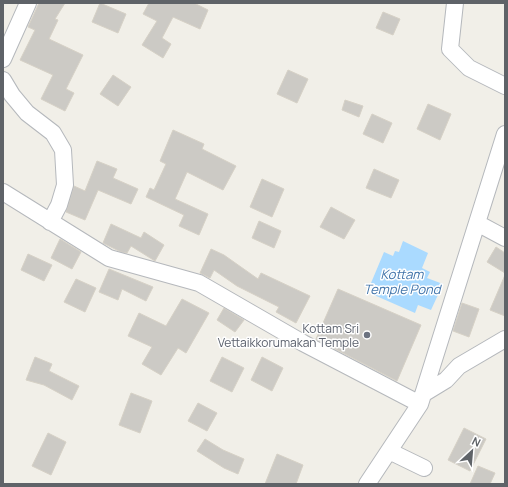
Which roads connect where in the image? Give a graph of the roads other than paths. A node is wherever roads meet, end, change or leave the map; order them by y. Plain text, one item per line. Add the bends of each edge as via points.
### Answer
1 (28, 3) edge
2 (455, 3) edge
3 (3, 60) edge
4 (3, 80) edge
5 (505, 86) edge
6 (505, 134) edge
7 (3, 192) edge
8 (50, 222) junction
9 (477, 223) junction
10 (505, 238) edge
11 (505, 339) edge
12 (422, 399) junction
13 (389, 451) junction
14 (424, 468) dead end
15 (367, 484) edge

1 - 3 street
2 - 5 street via 450,49 469,68
4 - 8 street via 27,113 53,133 63,150 65,185
6 - 9 street
7 - 8 street
8 - 12 street via 109,258 199,283 303,343
9 - 10 street
9 - 12 street
11 - 12 street via 470,358
12 - 13 street
13 - 14 street
13 - 15 street

